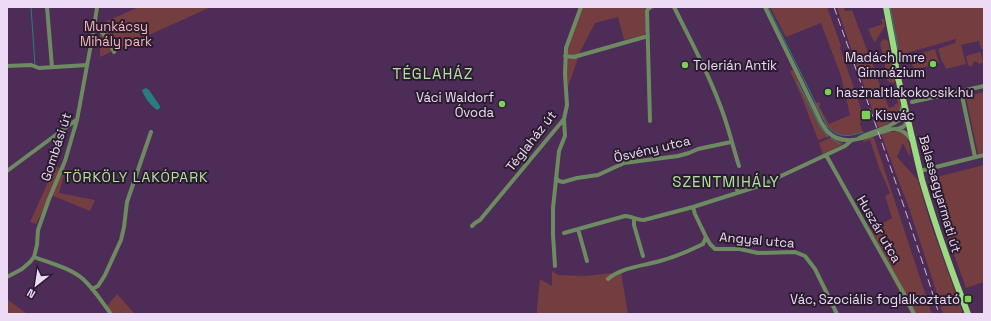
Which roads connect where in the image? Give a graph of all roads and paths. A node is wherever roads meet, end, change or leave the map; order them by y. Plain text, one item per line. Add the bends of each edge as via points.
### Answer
1 (47, 7) edge
2 (97, 7) edge
3 (581, 7) edge
4 (651, 7) edge
5 (674, 7) edge
6 (764, 7) edge
7 (886, 7) edge
8 (94, 28) junction
9 (648, 36) junction
10 (114, 52) dead end
11 (565, 56) junction
12 (87, 65) junction
13 (7, 66) edge
14 (52, 67) junction
15 (984, 86) edge
16 (961, 91) junction
17 (903, 101) junction
18 (912, 102) dead end
19 (564, 119) junction
20 (77, 120) junction
21 (650, 121) dead end
22 (897, 121) junction
23 (908, 122) junction
24 (897, 129) junction
25 (152, 132) dead end
26 (855, 140) junction
27 (731, 142) junction
28 (913, 143) junction
29 (826, 155) junction
30 (984, 155) edge
31 (975, 157) junction
32 (739, 166) dead end
33 (7, 171) edge
34 (920, 171) junction
35 (556, 178) junction
36 (738, 180) dead end
37 (737, 193) junction
38 (693, 207) junction
39 (634, 219) junction
40 (472, 226) dead end
41 (578, 229) junction
42 (564, 233) dead end
43 (706, 237) junction
44 (643, 256) dead end
45 (34, 257) junction
46 (587, 261) dead end
47 (555, 266) dead end
48 (7, 277) edge
49 (608, 279) dead end
50 (92, 289) junction
51 (111, 314) edge
52 (838, 314) edge
53 (914, 314) edge
54 (968, 314) edge

1 - 14 street
2 - 8 street, Gombási út
3 - 11 street, Téglaház út
4 - 9 street via 647,11
5 - 27 street via 714,89
6 - 26 street via 825,128 839,139
7 - 17 main road, Balassagyarmati út
8 - 10 street via 101,31
8 - 12 street, Gombási út
9 - 11 street via 574,57
9 - 21 street
11 - 19 street, Téglaház út via 567,105
12 - 14 street
12 - 20 street, Gombási út
13 - 14 street
15 - 16 street
16 - 18 street
16 - 31 street
17 - 22 street
17 - 23 main road, Balassagyarmati út
19 - 35 street via 565,136 559,151
19 - 40 street, Téglaház út via 480,220
20 - 33 street
20 - 45 street, Gombási út via 65,161 38,230
22 - 23 street
22 - 26 street
23 - 24 street
23 - 28 main road, Balassagyarmati út
24 - 26 street
24 - 28 street via 905,133
25 - 50 street via 127,202 121,240 105,275 98,286
26 - 29 street
27 - 32 street
27 - 35 street, Ösvény utca via 678,156 624,163 598,174 563,182
28 - 34 main road, Balassagyarmati út
29 - 37 street via 762,185
29 - 53 street, Huszár utca
30 - 31 street
31 - 34 street
34 - 54 main road, Balassagyarmati út via 946,255
35 - 47 street via 553,208
36 - 37 street
37 - 38 street
38 - 39 street via 644,220
38 - 43 street
39 - 41 street via 624,216
39 - 44 street
41 - 42 street
41 - 46 street
43 - 49 street, Angyal utca via 703,244 689,251 618,272
43 - 52 street, Angyal utca via 716,249 795,252 805,256 815,268
45 - 48 street via 22,269
45 - 50 street via 75,273
50 - 51 street

